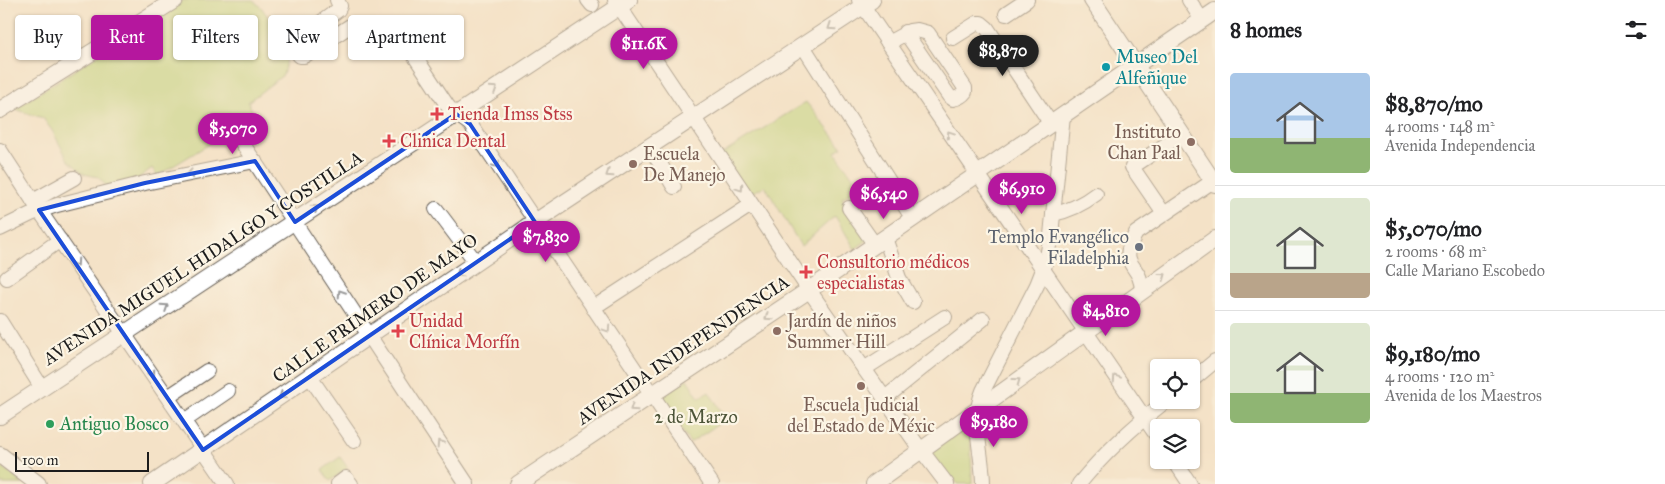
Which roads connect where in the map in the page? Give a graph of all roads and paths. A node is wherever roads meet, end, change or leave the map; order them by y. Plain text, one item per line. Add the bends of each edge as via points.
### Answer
1 (337, 0) edge
2 (1028, 0) edge
3 (1092, 0) edge
4 (1189, 0) edge
5 (170, 1) edge
6 (621, 2) edge
7 (864, 2) edge
8 (1006, 14) dead end
9 (1209, 16) edge
10 (348, 27) edge
11 (905, 32) junction
12 (953, 38) dead end
13 (888, 42) junction
14 (803, 46) junction
15 (417, 60) edge
16 (1136, 66) junction
17 (0, 110) edge
18 (456, 114) junction
19 (693, 118) junction
20 (1057, 120) junction
21 (235, 132) dead end
22 (1182, 134) junction
23 (650, 147) junction
24 (0, 150) edge
25 (255, 161) junction
26 (978, 174) junction
27 (74, 178) dead end
28 (1214, 183) edge
29 (674, 187) dead end
30 (1096, 194) dead end
31 (751, 205) junction
32 (36, 206) junction
33 (849, 208) dead end
34 (1160, 208) dead end
35 (436, 210) dead end
36 (1053, 214) junction
37 (913, 219) junction
38 (295, 222) junction
39 (536, 222) junction
40 (0, 230) edge
41 (1215, 239) edge
42 (60, 240) junction
43 (880, 242) junction
44 (476, 262) junction
45 (1043, 272) junction
46 (7, 278) dead end
47 (809, 290) junction
48 (1142, 291) junction
49 (913, 302) dead end
50 (593, 308) junction
51 (945, 317) dead end
52 (984, 319) dead end
53 (0, 321) edge
54 (1085, 332) junction
55 (124, 334) junction
56 (370, 336) junction
57 (1215, 361) edge
58 (864, 369) junction
59 (206, 371) dead end
60 (1200, 374) edge
61 (310, 377) junction
62 (42, 388) junction
63 (228, 391) dead end
64 (652, 395) junction
65 (168, 397) junction
66 (885, 398) junction
67 (1156, 409) edge
68 (977, 410) junction
69 (0, 416) edge
70 (1144, 418) junction
71 (184, 421) junction
72 (1150, 426) edge
73 (354, 441) dead end
74 (204, 450) junction
75 (922, 451) junction
76 (0, 455) edge
77 (1180, 469) edge
78 (38, 484) edge
79 (152, 484) edge
80 (227, 484) edge
81 (338, 484) edge
82 (352, 484) edge
83 (467, 484) edge
84 (518, 484) edge
85 (712, 484) edge
86 (874, 484) edge
87 (947, 484) edge
88 (983, 484) edge
89 (1079, 484) edge
90 (1190, 484) edge

1 - 10 street via 338,10 294,42 293,48 304,56
2 - 8 street
3 - 16 main road
4 - 9 street
5 - 17 main road
18 -> 6 main road, AVENIDA MIGUEL HIDALGO Y COSTILLA
6 - 19 street
7 - 13 street
7 -> 14 main road, CALLE PRIMERO DE MAYO
9 - 16 main road, AVENIDA INDEPENDENCIA
11 - 11 street via 949,96 953,99 964,94 965,88 928,33 917,30
11 - 13 street
12 - 20 street via 982,23
26 -> 13 street
14 - 19 main road, CALLE PRIMERO DE MAYO
14 - 37 street
15 - 18 street
16 - 20 main road, AVENIDA INDEPENDENCIA
16 - 22 main road
38 -> 18 main road, AVENIDA MIGUEL HIDALGO Y COSTILLA
18 -> 39 street via 470,124
19 - 23 main road, CALLE PRIMERO DE MAYO
19 -> 31 street
20 - 26 main road, AVENIDA INDEPENDENCIA
20 - 36 street
21 - 25 street
22 - 28 main road
22 - 34 street via 1132,167
23 - 29 street
23 -> 39 main road, CALLE PRIMERO DE MAYO
24 - 32 street
25 -> 32 street
25 - 38 street
26 - 37 main road, AVENIDA INDEPENDENCIA
26 - 45 street
27 - 32 street
28 - 48 street via 1136,233 1127,258 1142,282
30 - 36 street via 1076,207
31 - 47 street
31 - 50 street
32 - 40 street
32 - 42 street
33 - 43 street
35 - 44 street
36 - 45 street
37 - 43 main road, AVENIDA INDEPENDENCIA
55 -> 38 main road, AVENIDA MIGUEL HIDALGO Y COSTILLA
56 -> 38 street
39 - 44 main road, CALLE PRIMERO DE MAYO
39 - 50 street
48 -> 41 main road
42 - 46 street
42 -> 55 street
43 - 47 main road, AVENIDA INDEPENDENCIA
43 - 49 street
44 -> 56 main road, CALLE PRIMERO DE MAYO
45 - 54 street
45 - 68 street via 983,391
47 - 58 street
47 -> 64 main road, AVENIDA INDEPENDENCIA
48 - 54 main road
50 -> 64 street
51 - 58 street
52 - 66 street
53 - 62 street
68 -> 54 main road
70 -> 54 street
55 - 62 main road, AVENIDA MIGUEL HIDALGO Y COSTILLA
55 -> 65 street
56 - 61 main road, CALLE PRIMERO DE MAYO
83 -> 56 street
57 - 60 street
58 - 66 street
59 - 65 street
61 - 73 street
61 -> 74 main road, CALLE PRIMERO DE MAYO
62 - 69 main road, AVENIDA MIGUEL HIDALGO Y COSTILLA
63 - 71 street
64 -> 84 main road, AVENIDA INDEPENDENCIA
64 - 85 street
65 - 71 street
66 - 75 street
67 - 70 street
68 - 75 main road
68 - 88 street
70 - 72 street
70 - 89 street
71 - 74 street
74 - 79 main road, CALLE PRIMERO DE MAYO
74 - 80 street
75 - 86 main road
75 - 87 street
76 - 78 main road
77 - 90 street
81 - 82 street via 346,478

